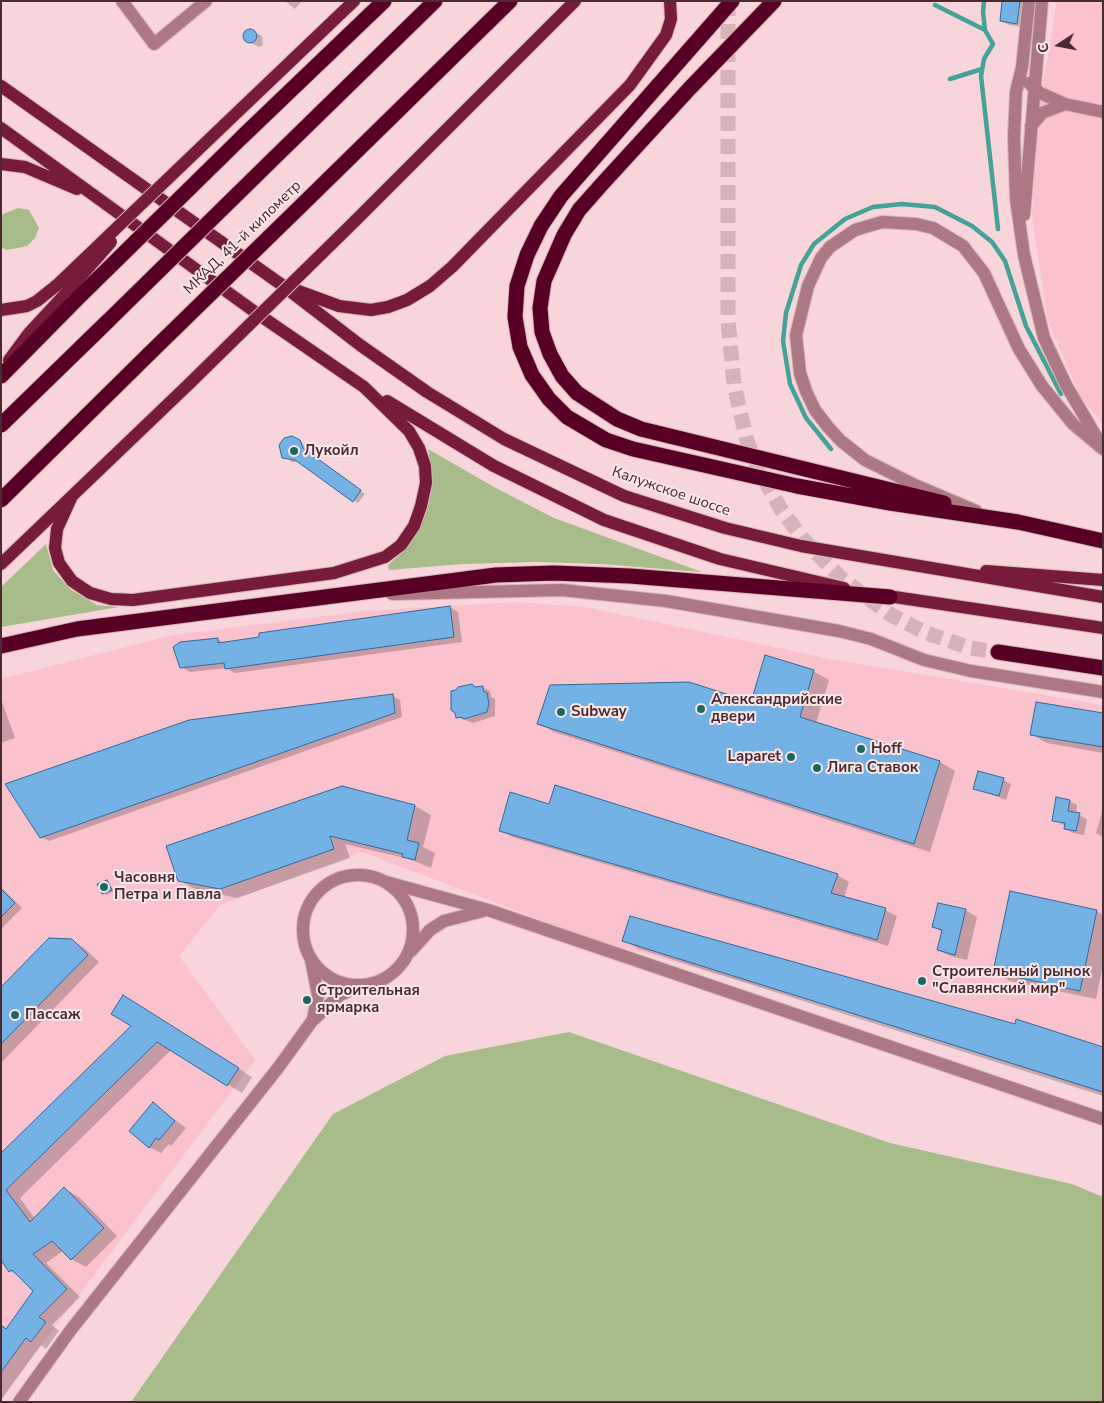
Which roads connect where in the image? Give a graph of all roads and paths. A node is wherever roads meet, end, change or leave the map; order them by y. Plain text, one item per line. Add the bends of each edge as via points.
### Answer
1 (122, 1) edge
2 (206, 1) edge
3 (354, 1) edge
4 (384, 1) edge
5 (435, 1) edge
6 (510, 1) edge
7 (575, 1) edge
8 (670, 1) edge
9 (732, 1) edge
10 (1029, 1) edge
11 (1042, 1) edge
12 (772, 3) edge
13 (1022, 67) junction
14 (3, 88) edge
15 (1034, 88) junction
16 (1065, 104) junction
17 (1103, 112) edge
18 (1030, 126) junction
19 (1, 128) edge
20 (1, 164) edge
21 (96, 196) junction
22 (1022, 241) junction
23 (282, 286) junction
24 (67, 292) junction
25 (1, 310) edge
26 (1, 370) edge
27 (1, 376) edge
28 (364, 387) junction
29 (1, 425) edge
30 (1103, 448) edge
31 (72, 496) junction
32 (1, 500) edge
33 (976, 511) junction
34 (1018, 522) junction
35 (1103, 541) edge
36 (4, 561) edge
37 (899, 564) junction
38 (1103, 580) edge
39 (360, 594) junction
40 (890, 597) junction
41 (1103, 598) edge
42 (1103, 628) edge
43 (1, 646) edge
44 (998, 652) tunnel mouth
45 (1103, 668) edge
46 (1103, 692) edge
47 (386, 882) junction
48 (488, 910) junction
49 (309, 954) junction
50 (406, 957) junction
51 (362, 984) junction
52 (312, 1021) junction
53 (1103, 1119) edge
54 (19, 1402) edge

1 - 2 street via 154,44
3 - 24 main road, bridge via 138,210
4 - 24 highway, bridge via 242,138
5 - 29 highway, bridge
6 - 32 highway, МКАД, 41-й километр, bridge
7 - 31 main road, bridge via 355,222
8 - 23 main road via 671,19 666,35 630,85 430,286 388,307 364,310 339,306
9 - 34 highway via 560,196 541,226 526,255 517,286 515,317 520,347 532,375 567,417 588,432 633,450 797,486
10 - 13 street
11 - 15 street
12 - 33 highway via 579,210 544,281 540,308 542,332 550,354 562,376 577,393 617,419 641,429
13 - 15 street
13 - 22 street via 1016,92 1014,137 1016,199
14 - 23 main road
15 - 16 street
15 - 18 street
16 - 17 street
16 - 18 street via 1042,113
18 - 22 street
19 - 21 main road
20 - 21 main road via 25,167
21 - 28 main road
22 - 30 street via 1044,338 1066,385
23 - 37 main road, Калужское шоссе via 427,392 504,439 624,496 726,528
24 - 25 main road via 26,306
24 - 26 main road via 29,333
24 - 27 highway
28 - 31 main road via 409,431 425,466 426,483 414,526 401,545 385,557 334,573 132,600 111,599 90,593 72,581 59,563 55,548 57,529
28 - 40 main road via 494,466 604,520 720,559
30 - 33 street via 1073,424 1042,386 1019,349 984,273 963,246 933,228 916,224 882,222 855,230 830,247 808,286 796,335 798,364 806,392 828,427 865,460
31 - 36 main road
33 - 34 highway
34 - 35 highway
37 - 38 main road
37 - 41 main road, Калужское шоссе
39 - 40 highway via 496,575 554,573
39 - 43 highway via 77,629
39 - 46 street via 562,590 666,601 839,631 871,639 924,660 971,671
40 - 42 main road
44 - 45 highway
47 - 48 street
47 - 49 street via 355,874 334,880 321,889 311,902 304,922 303,933
47 - 50 street via 402,896 412,915 413,937
48 - 50 street via 444,921 430,930
48 - 53 street
49 - 51 street via 331,977
49 - 52 street via 318,995
50 - 51 street via 383,979
51 - 52 street via 340,995
52 - 54 street via 70,1331

